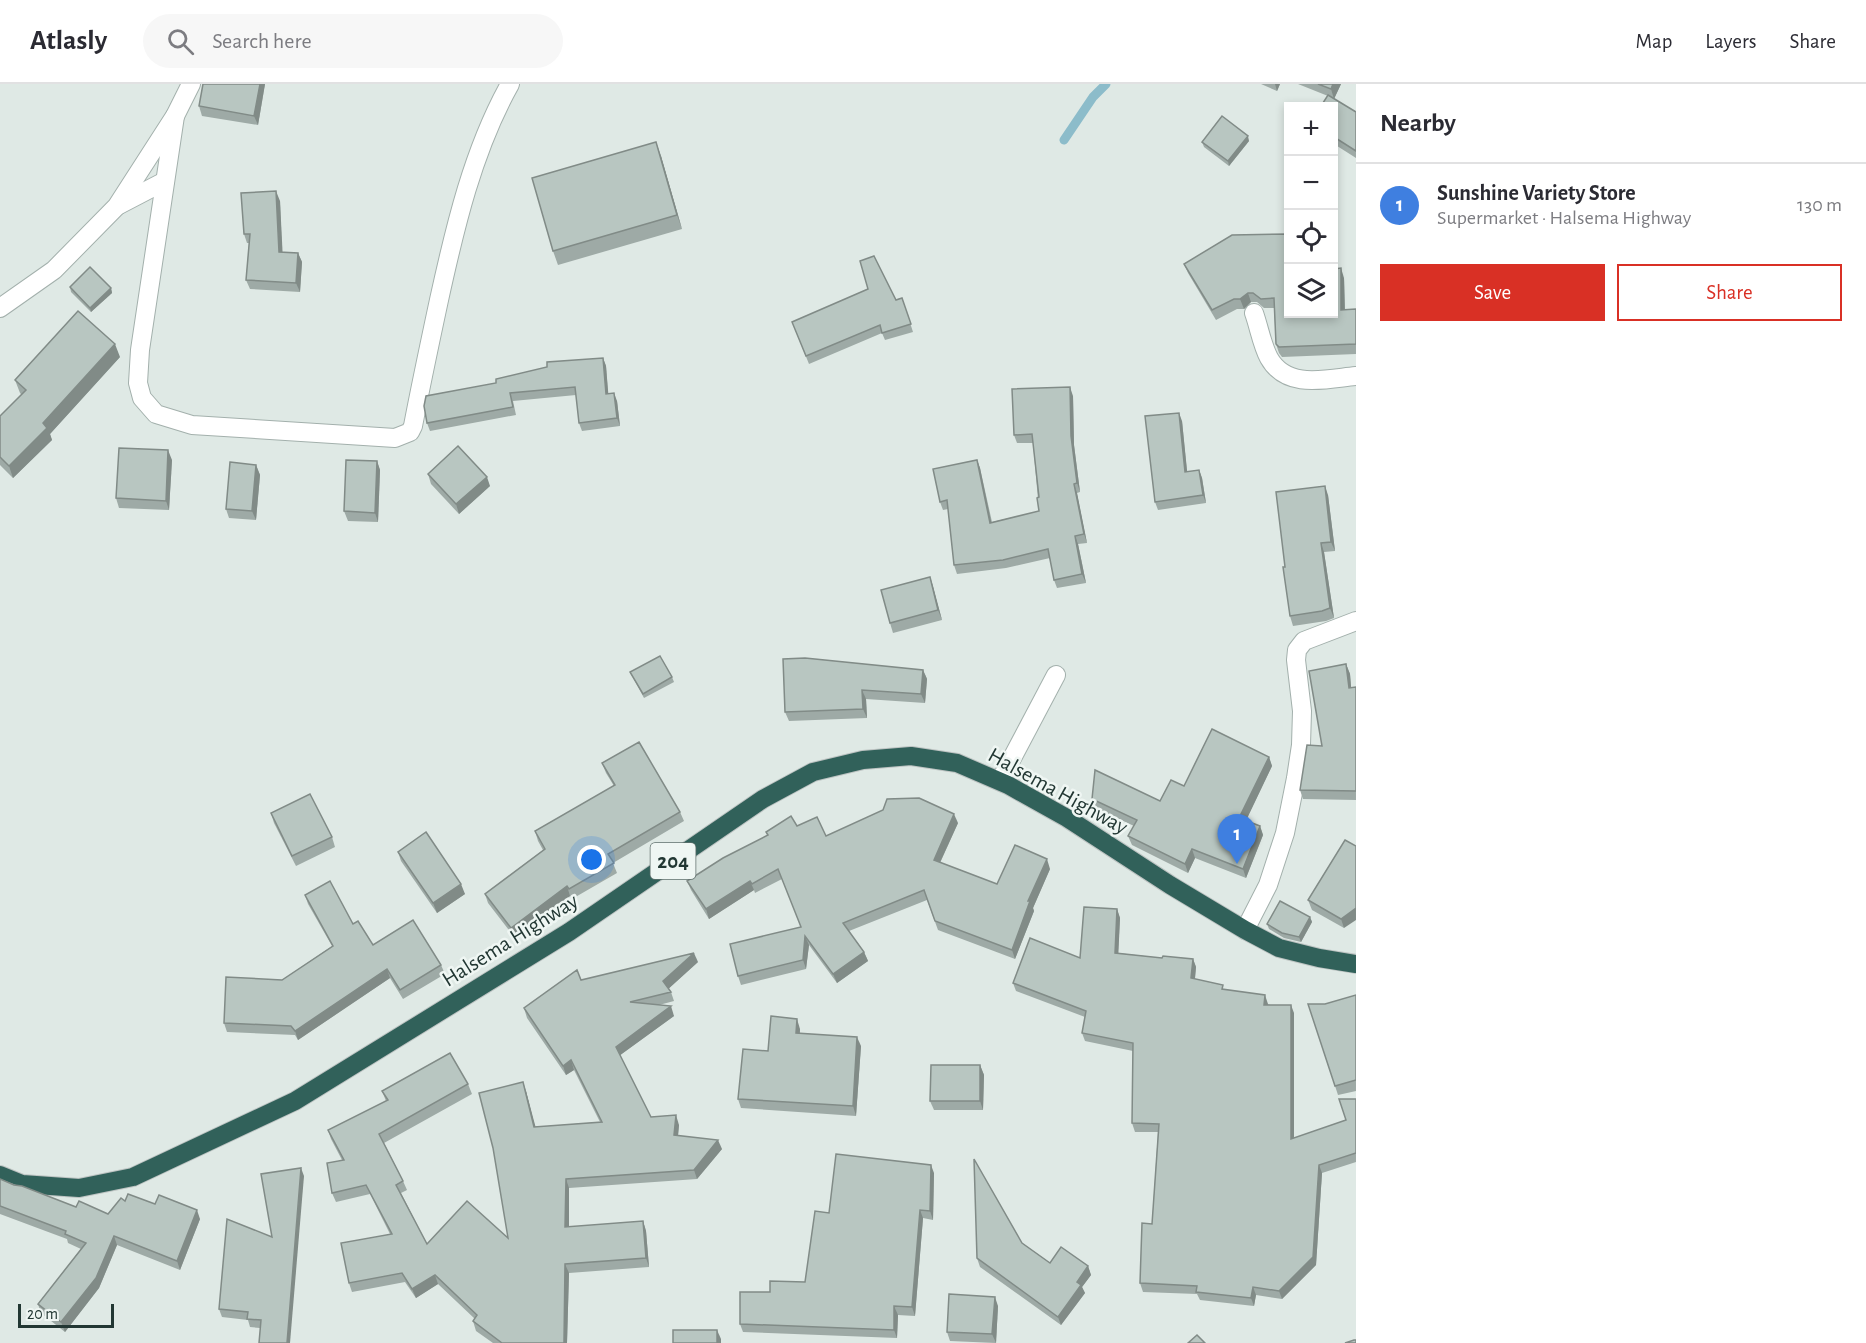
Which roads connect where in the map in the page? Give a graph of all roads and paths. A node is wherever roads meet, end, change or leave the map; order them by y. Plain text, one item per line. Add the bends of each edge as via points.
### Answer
1 (191, 84) edge
2 (510, 84) edge
3 (175, 116) junction
4 (165, 181) junction
5 (117, 206) junction
6 (0, 308) edge
7 (1254, 313) dead end
8 (1356, 375) edge
9 (1356, 621) edge
10 (1056, 675) dead end
11 (1000, 781) junction
12 (1245, 930) junction
13 (1356, 964) edge
14 (0, 1176) edge

1 - 3 street
2 - 4 street via 496,109 465,195 452,239 413,426 403,436 192,425 156,414 142,398 138,383
3 - 4 street
3 - 5 street
4 - 5 street
5 - 6 street via 54,270
7 - 8 street via 1269,357 1279,372 1302,380
9 - 12 street via 1304,641 1298,650 1302,711 1296,778 1285,833 1268,885
10 - 11 street
11 - 12 highway, Halsema Highway / 204 via 1067,818
11 - 14 highway, Halsema Highway / 204 via 957,763 911,756 863,760 813,772 763,799 569,932 294,1101 133,1177 78,1188 22,1184
12 - 13 highway, Halsema Highway / 204 via 1279,948

